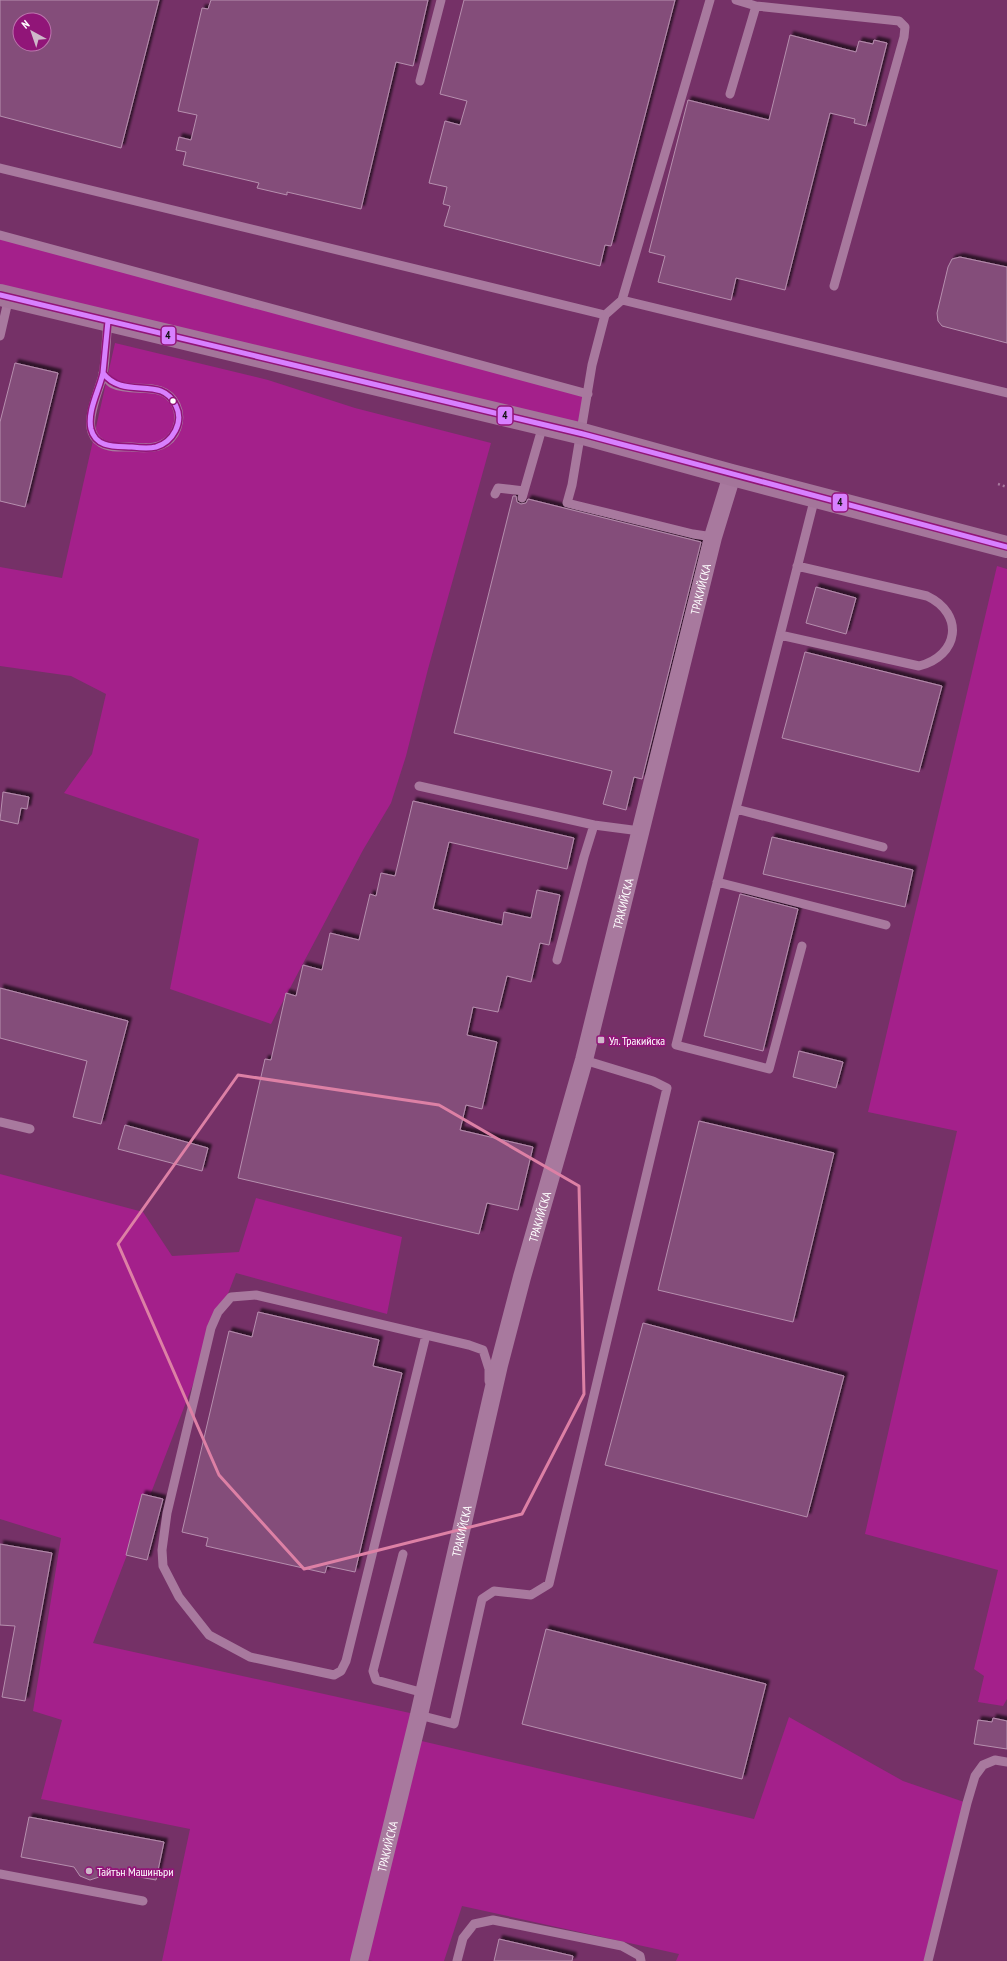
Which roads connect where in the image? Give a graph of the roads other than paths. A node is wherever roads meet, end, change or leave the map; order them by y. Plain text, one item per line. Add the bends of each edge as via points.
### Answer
1 (440, 0) edge
2 (710, 0) edge
3 (736, 0) edge
4 (756, 6) junction
5 (420, 81) dead end
6 (730, 94) dead end
7 (0, 168) edge
8 (0, 235) edge
9 (834, 286) dead end
10 (4, 296) edge
11 (622, 300) junction
12 (605, 315) junction
13 (108, 321) junction
14 (0, 336) edge
15 (103, 374) junction
16 (1007, 393) edge
17 (588, 394) junction
18 (543, 425) junction
19 (580, 434) junction
20 (732, 475) junction
21 (494, 494) dead end
22 (815, 497) junction
23 (713, 537) junction
24 (1007, 547) edge
25 (797, 566) junction
26 (780, 634) junction
27 (418, 786) dead end
28 (736, 809) junction
29 (594, 825) junction
30 (640, 831) junction
31 (883, 847) dead end
32 (717, 882) junction
33 (886, 925) dead end
34 (802, 946) dead end
35 (557, 960) dead end
36 (584, 1060) junction
37 (0, 1122) edge
38 (30, 1129) dead end
39 (426, 1335) junction
40 (491, 1402) junction
41 (403, 1554) dead end
42 (424, 1693) junction
43 (419, 1715) junction
44 (1007, 1762) edge
45 (0, 1874) edge
46 (143, 1901) dead end
47 (359, 1961) edge
48 (457, 1961) edge
49 (641, 1961) edge
50 (928, 1961) edge

1 - 5 lane
2 - 11 lane
3 - 4 lane
4 - 6 lane
4 - 9 lane via 899,21 905,27
7 - 12 lane
8 - 17 lane
10 - 13 main road
10 - 14 lane
11 - 12 lane
11 - 16 lane
12 - 17 lane via 592,365
13 - 15 lane
13 - 18 main road
15 - 15 lane via 91,422 96,439 107,445 128,448 151,448 169,440 179,420 176,405 168,395 155,388 129,388 112,384
17 - 19 lane
18 - 19 main road
18 - 21 lane via 523,495 498,488
19 - 20 main road
19 - 23 lane via 567,504
20 - 22 main road
20 - 23 street, ТРАКИЙСКА
22 - 24 main road
22 - 25 lane
23 - 30 street, ТРАКИЙСКА
25 - 26 lane
25 - 26 lane via 927,596 944,607 952,625 952,636 941,657 919,666
26 - 28 lane
27 - 29 lane
28 - 31 lane
28 - 32 lane
29 - 30 lane
29 - 35 lane
30 - 36 street, ТРАКИЙСКА
32 - 33 lane
32 - 34 lane via 676,1045 769,1069
36 - 40 street, ТРАКИЙСКА via 522,1277
36 - 43 lane via 653,1081 667,1088 549,1584 531,1595 494,1591 482,1599 454,1724
37 - 38 lane
39 - 39 lane via 256,1295 231,1298 218,1312 211,1328 166,1513 162,1550 163,1566 180,1597 209,1635 250,1657 334,1675 341,1672 346,1661
39 - 40 lane via 483,1350 489,1369
40 - 42 street, ТРАКИЙСКА
41 - 42 lane via 374,1671 376,1680
42 - 43 street, ТРАКИЙСКА
43 - 47 street, ТРАКИЙСКА
44 - 50 lane via 995,1760 983,1765 975,1776
45 - 46 lane
48 - 49 lane via 463,1938 474,1924 492,1920 622,1946 640,1956

